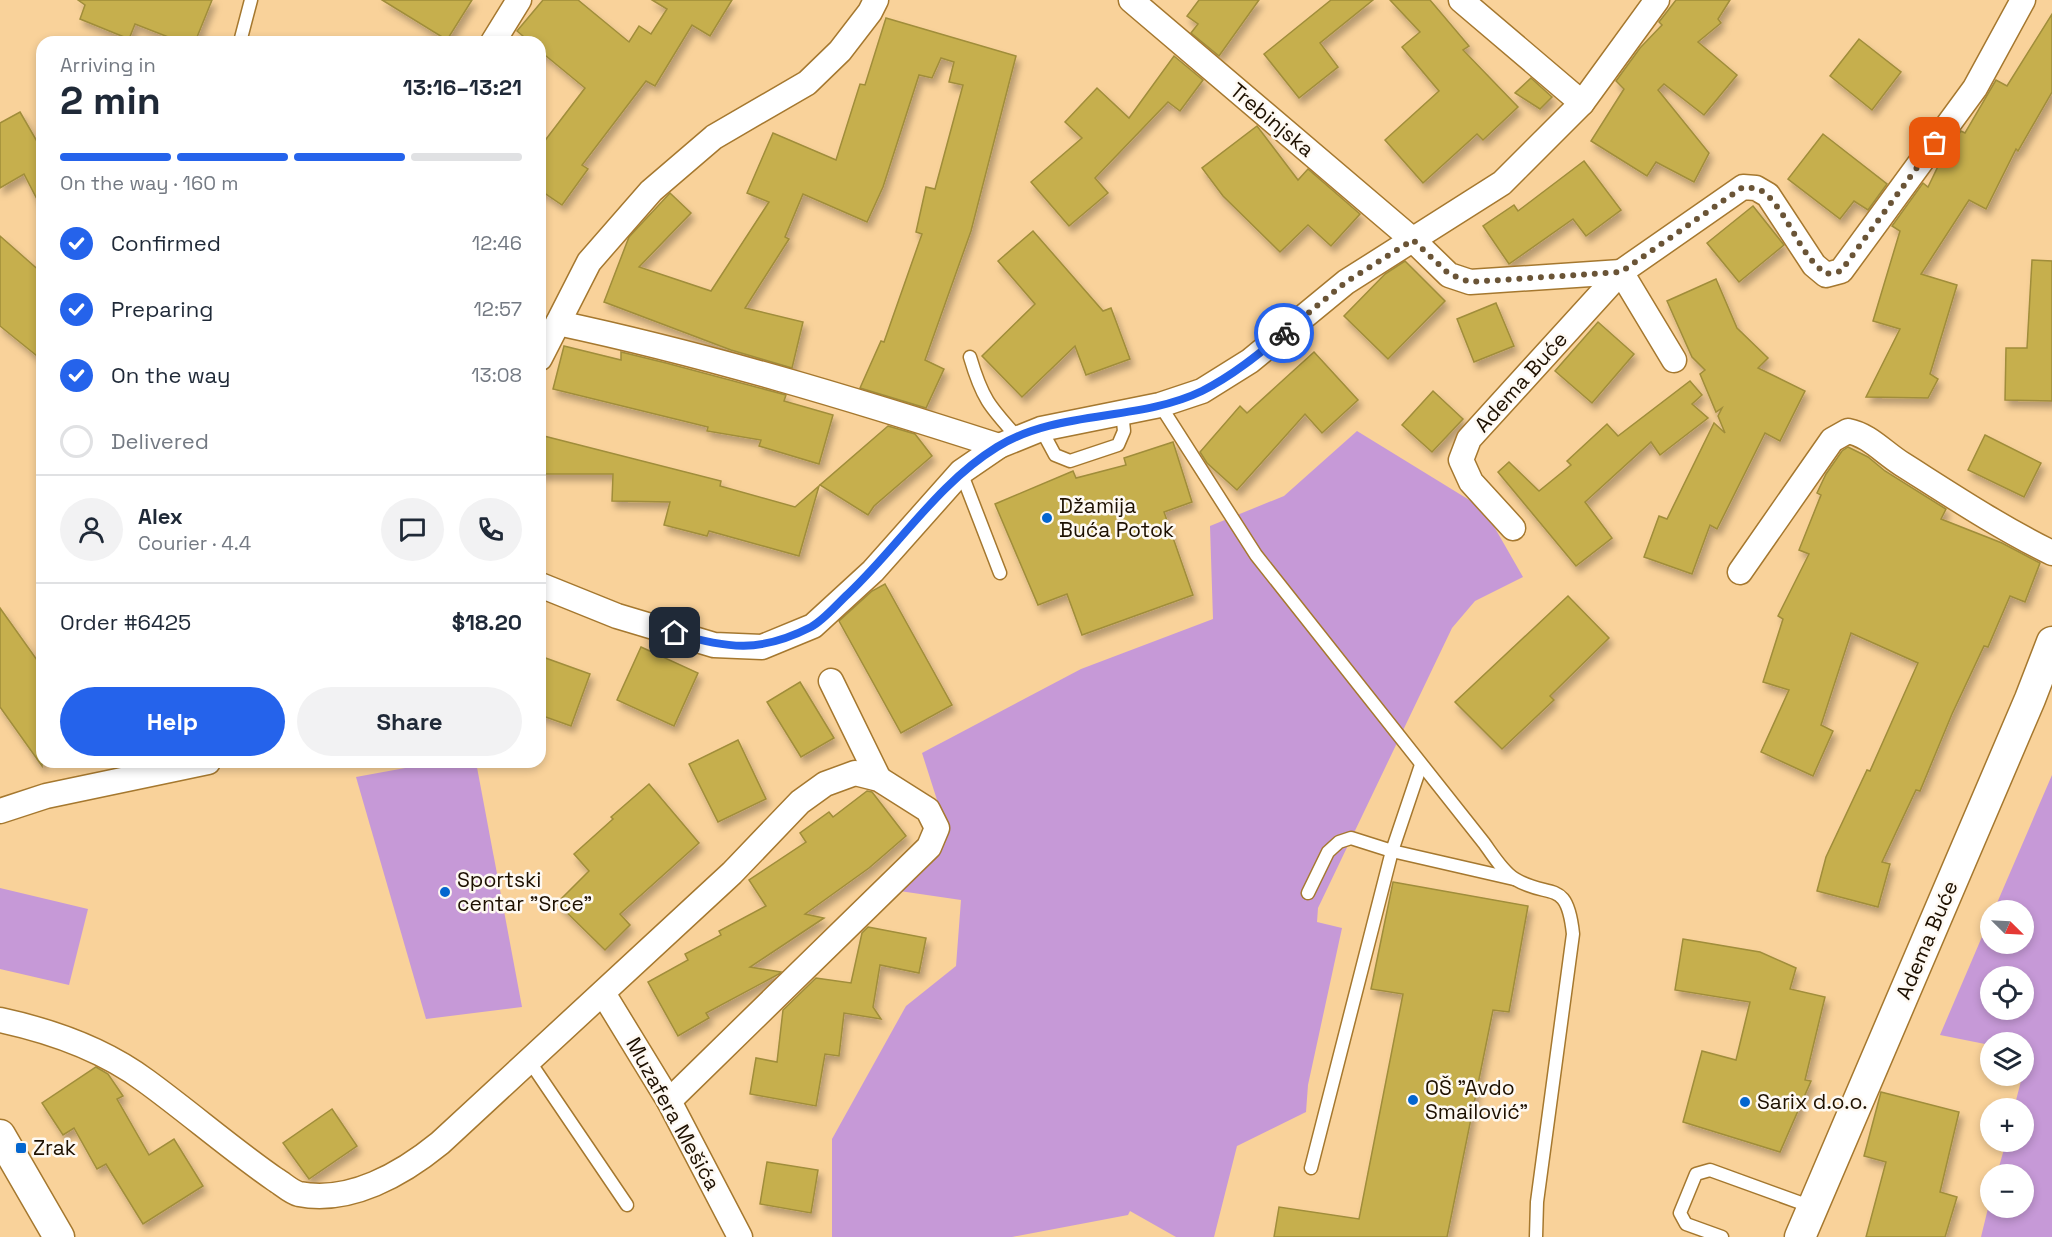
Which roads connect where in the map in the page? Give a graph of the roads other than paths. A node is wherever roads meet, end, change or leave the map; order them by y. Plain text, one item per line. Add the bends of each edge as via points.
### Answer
1 (251, 0) edge
2 (519, 0) edge
3 (876, 0) edge
4 (1131, 0) edge
5 (1461, 0) edge
6 (1657, 0) edge
7 (2023, 0) edge
8 (242, 36) edge
9 (497, 36) edge
10 (1582, 103) junction
11 (1413, 240) junction
12 (1621, 272) junction
13 (558, 323) junction
14 (546, 346) edge
15 (970, 357) dead end
16 (1674, 360) dead end
17 (1160, 405) junction
18 (1122, 412) junction
19 (1041, 429) junction
20 (1008, 442) junction
21 (961, 472) junction
22 (1513, 528) dead end
23 (2052, 553) edge
24 (1740, 572) dead end
25 (1000, 573) dead end
26 (546, 587) edge
27 (2052, 642) edge
28 (831, 681) dead end
29 (1421, 765) junction
30 (179, 768) edge
31 (879, 779) junction
32 (0, 811) edge
33 (1392, 851) junction
34 (1514, 879) junction
35 (1308, 893) dead end
36 (603, 993) junction
37 (0, 1020) edge
38 (530, 1062) junction
39 (669, 1101) junction
40 (0, 1135) edge
41 (1311, 1168) dead end
42 (627, 1205) dead end
43 (1812, 1206) junction
44 (59, 1237) edge
45 (740, 1237) edge
46 (1536, 1237) edge
47 (1722, 1237) edge
48 (1800, 1237) edge

1 - 8 lane
2 - 9 street
3 - 13 street via 840,51 807,83 714,136 651,191 589,262
4 - 11 street, Trebinjska
5 - 10 street
6 - 10 street
7 - 12 street, Adema Buće via 1975,88 1841,271 1826,274 1814,265 1768,195 1756,188 1743,187
10 - 11 street via 1502,183
11 - 12 street via 1449,274 1470,282
11 - 17 street via 1346,282 1250,361 1202,391
12 - 16 street
12 - 22 street, Adema Buće via 1469,439 1461,460 1471,482
13 - 14 street
13 - 20 street via 834,392
15 - 20 lane via 980,392
17 - 18 street
17 - 29 lane via 1256,555
18 - 19 street
18 - 19 lane via 1124,431 1118,445 1070,461 1055,455
19 - 20 street
20 - 21 street
21 - 25 lane
21 - 26 street via 873,571 813,626 762,647 714,645 617,616
23 - 24 street via 2008,531 1888,455 1862,434 1848,431 1832,441
27 - 43 street, Adema Buće
28 - 31 street
29 - 33 lane
29 - 34 lane
30 - 32 street via 55,794
31 - 36 street via 855,773 825,784 800,802 732,873
31 - 39 street via 928,810 937,828 929,847
33 - 34 lane
33 - 35 lane via 1351,837 1339,842 1328,852
33 - 41 lane
34 - 46 lane via 1559,894 1571,909 1573,933 1537,1202
36 - 38 street
36 - 39 street, Muzafera Mešića
37 - 38 street via 43,1029 92,1050 143,1079 297,1194 338,1195 389,1179 440,1143
38 - 42 lane
39 - 45 street, Muzafera Mešića
40 - 44 street
43 - 47 lane via 1710,1170 1695,1174 1680,1213 1686,1224
43 - 48 street, Adema Buće

